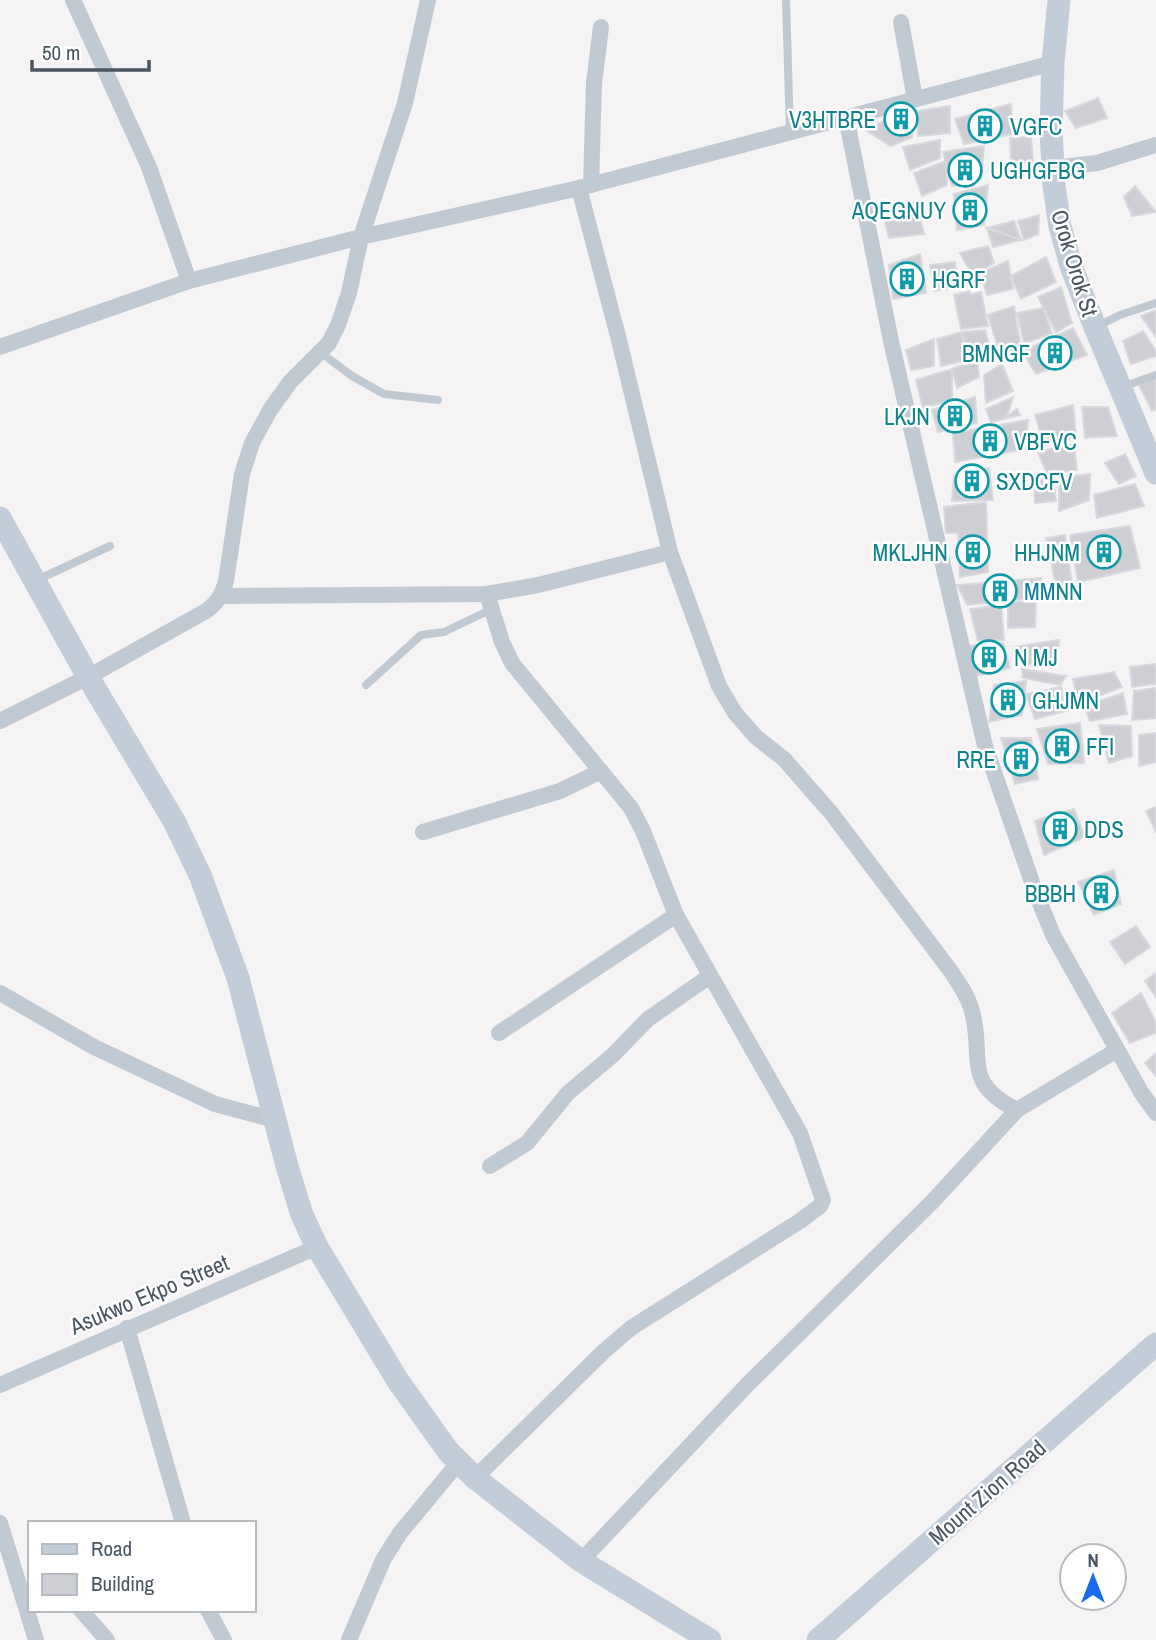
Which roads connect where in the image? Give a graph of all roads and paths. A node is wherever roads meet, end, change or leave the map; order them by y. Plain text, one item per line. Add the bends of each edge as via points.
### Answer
1 (74, 0) edge
2 (428, 0) edge
3 (786, 0) edge
4 (1059, 0) edge
5 (901, 22) dead end
6 (601, 27) dead end
7 (1053, 63) junction
8 (915, 99) junction
9 (846, 117) junction
10 (790, 132) junction
11 (1156, 145) edge
12 (1053, 169) junction
13 (585, 186) junction
14 (361, 237) junction
15 (189, 281) junction
16 (1156, 303) edge
17 (1095, 327) junction
18 (0, 348) edge
19 (320, 352) junction
20 (1156, 375) edge
21 (1119, 388) junction
22 (438, 400) dead end
23 (1156, 473) edge
24 (0, 518) edge
25 (110, 546) dead end
26 (670, 552) junction
27 (35, 581) junction
28 (221, 596) junction
29 (490, 602) junction
30 (88, 677) junction
31 (366, 685) dead end
32 (0, 721) edge
33 (601, 771) junction
34 (423, 832) dead end
35 (676, 915) junction
36 (710, 976) junction
37 (0, 993) edge
38 (499, 1034) dead end
39 (1117, 1050) junction
40 (1017, 1110) junction
41 (1156, 1113) edge
42 (275, 1120) junction
43 (489, 1166) dead end
44 (317, 1247) junction
45 (127, 1328) junction
46 (1156, 1344) edge
47 (0, 1385) edge
48 (467, 1470) junction
49 (182, 1521) edge
50 (0, 1523) edge
51 (581, 1561) junction
52 (27, 1601) edge
53 (30, 1612) edge
54 (83, 1612) edge
55 (209, 1612) edge
56 (36, 1640) edge
57 (107, 1640) edge
58 (224, 1640) edge
59 (349, 1640) edge
60 (710, 1640) edge
61 (818, 1640) edge

1 - 15 street via 149,167
2 - 14 street via 405,103
3 - 10 lane
4 - 7 street, Orok Orok St
5 - 8 street
6 - 13 street
7 - 8 street
7 - 12 street, Orok Orok St
8 - 9 street
9 - 10 street
9 - 39 street via 891,341 985,746 1053,935
10 - 13 street
11 - 12 street via 1097,163
12 - 17 street, Orok Orok St via 1060,226
13 - 14 street
13 - 26 street
14 - 15 street
14 - 19 street via 338,325
15 - 18 street
16 - 17 lane
17 - 21 street, Orok Orok St
19 - 22 lane via 384,394
19 - 28 street via 290,382 252,443 242,474
20 - 21 lane
21 - 23 street, Orok Orok St
24 - 27 street
25 - 27 lane
26 - 29 street via 538,585
26 - 40 street via 726,700 825,805 950,970 971,1008 978,1070 986,1089
27 - 30 street
28 - 29 street
28 - 30 street via 205,611
29 - 31 lane via 444,632 421,635
29 - 33 street via 512,663
30 - 32 street
30 - 42 street via 174,821 200,875 238,978
33 - 34 street via 560,791
33 - 35 street via 643,831
35 - 36 street
35 - 38 street
36 - 43 street via 648,1019 568,1093 527,1143
36 - 48 street via 800,1133 823,1200 800,1221 631,1328
37 - 42 street via 93,1047 215,1104
39 - 40 street
39 - 41 street
40 - 51 street
42 - 44 street via 299,1206
44 - 45 street, Asukwo Ekpo Street
44 - 48 street via 398,1381
45 - 47 street, Asukwo Ekpo Street
45 - 49 street
46 - 61 street, Mount Zion Road
48 - 51 street
48 - 59 street via 400,1533 383,1560
50 - 52 street
51 - 60 street
53 - 56 street
54 - 57 street
55 - 58 street

